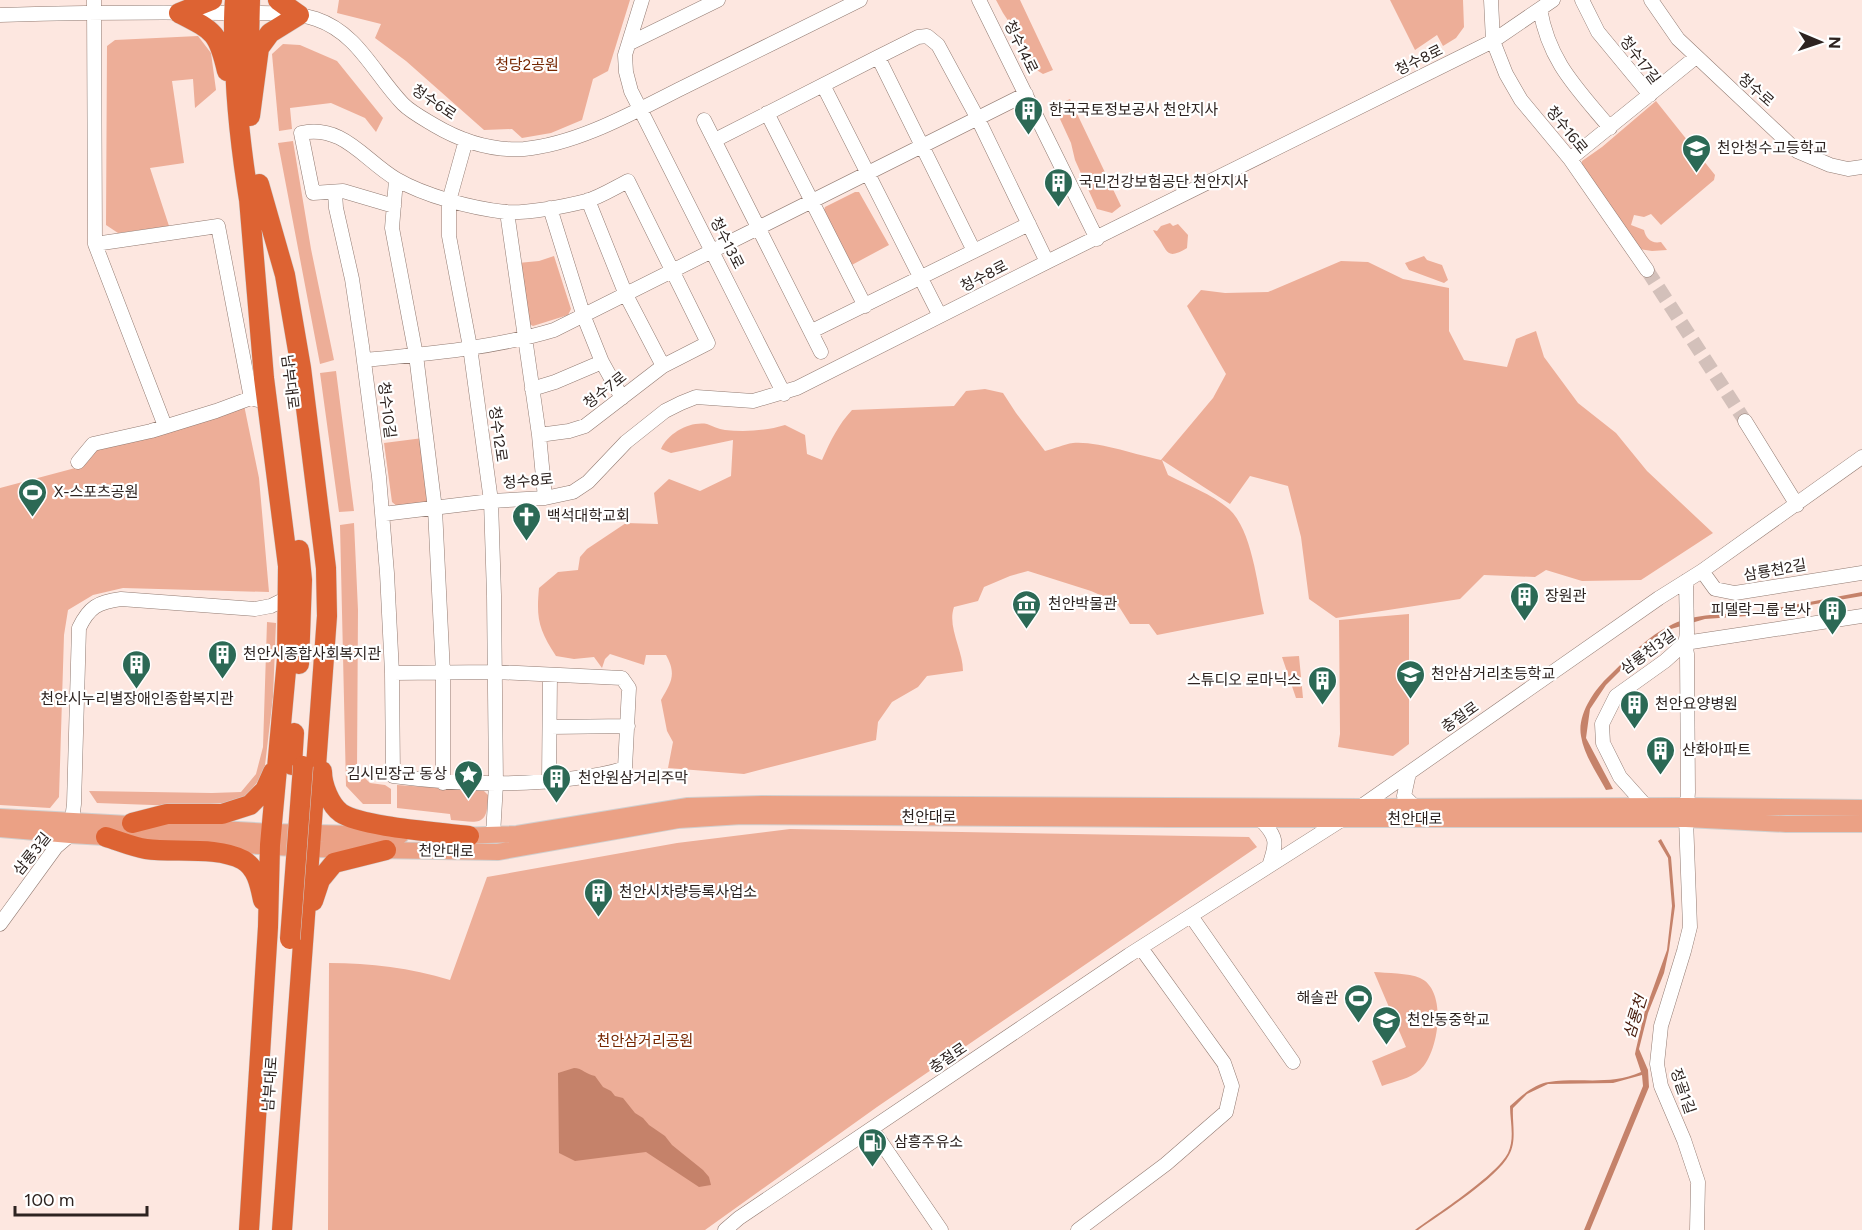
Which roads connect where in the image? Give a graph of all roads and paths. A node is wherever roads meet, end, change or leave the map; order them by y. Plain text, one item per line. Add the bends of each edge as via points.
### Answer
1 (212, 0) edge
2 (278, 0) edge
3 (642, 0) edge
4 (860, 0) edge
5 (979, 0) edge
6 (1491, 0) edge
7 (1553, 0) edge
8 (1582, 0) edge
9 (1651, 0) edge
10 (714, 1) edge
11 (95, 6) edge
12 (242, 7) edge
13 (1540, 9) junction
14 (179, 13) junction
15 (0, 15) edge
16 (299, 15) junction
17 (1493, 41) junction
18 (630, 43) junction
19 (878, 57) junction
20 (1696, 57) junction
21 (823, 84) junction
22 (1026, 94) junction
23 (1650, 95) junction
24 (639, 109) junction
25 (767, 113) junction
26 (244, 118) junction
27 (978, 119) junction
28 (704, 120) dead end
29 (1610, 128) junction
30 (466, 140) junction
31 (715, 140) junction
32 (922, 147) junction
33 (1570, 159) junction
34 (1862, 167) edge
35 (867, 175) junction
36 (396, 180) junction
37 (254, 191) junction
38 (335, 193) junction
39 (588, 200) junction
40 (449, 201) junction
41 (812, 202) junction
42 (394, 206) junction
43 (550, 208) junction
44 (507, 212) junction
45 (1029, 224) junction
46 (758, 229) junction
47 (1097, 239) junction
48 (95, 244) junction
49 (712, 251) junction
50 (974, 251) junction
51 (1047, 262) junction
52 (1647, 270) tunnel mouth
53 (672, 272) junction
54 (921, 278) junction
55 (626, 295) junction
56 (865, 306) junction
57 (940, 316) junction
58 (584, 317) junction
59 (812, 331) junction
60 (525, 338) junction
61 (470, 347) junction
62 (821, 352) dead end
63 (416, 355) junction
64 (364, 360) junction
65 (602, 362) junction
66 (663, 366) junction
67 (532, 389) junction
68 (784, 394) junction
69 (622, 398) junction
70 (260, 401) junction
71 (1745, 421) tunnel mouth
72 (165, 426) junction
73 (539, 435) junction
74 (1862, 457) edge
75 (78, 462) dead end
76 (544, 498) junction
77 (491, 501) junction
78 (1797, 505) junction
79 (435, 509) junction
80 (383, 514) junction
81 (1702, 572) junction
82 (1862, 573) edge
83 (1686, 581) junction
84 (287, 598) junction
85 (1862, 616) edge
86 (1686, 638) junction
87 (495, 672) junction
88 (392, 673) junction
89 (442, 673) junction
90 (550, 675) junction
91 (321, 699) junction
92 (282, 722) junction
93 (628, 726) junction
94 (550, 727) junction
95 (297, 768) junction
96 (1409, 773) junction
97 (549, 782) junction
98 (443, 783) junction
99 (496, 784) junction
100 (1646, 806) junction
101 (1360, 807) junction
102 (1415, 807) junction
103 (1862, 808) edge
104 (1686, 812) junction
105 (0, 817) edge
106 (1260, 819) junction
107 (1343, 819) junction
108 (132, 823) junction
109 (1862, 824) edge
110 (71, 828) junction
111 (0, 829) edge
112 (493, 835) junction
113 (469, 836) junction
114 (106, 837) junction
115 (271, 838) junction
116 (311, 841) junction
117 (387, 850) junction
118 (1269, 866) junction
119 (1191, 916) junction
120 (0, 924) edge
121 (285, 933) junction
122 (1141, 948) junction
123 (1293, 1062) dead end
124 (872, 1129) junction
125 (249, 1230) edge
126 (260, 1230) edge
127 (271, 1230) edge
128 (282, 1230) edge
129 (726, 1230) edge
130 (941, 1230) edge
131 (1078, 1230) edge
132 (1697, 1230) edge

1 - 14 highway
2 - 16 highway
3 - 18 street
4 - 24 street, 청수6로
5 - 22 street, 청수14로
6 - 17 street, 청수16로
7 - 13 street
8 - 23 street, 청수17길 via 1598,32
9 - 20 street, 청수로
10 - 18 street
11 - 14 street
11 - 15 street
11 - 48 street
12 - 14 street
12 - 16 street, 청수6로
12 - 26 highway, 남부대로
13 - 17 street
13 - 29 street via 1551,51
14 - 26 highway via 208,28 218,39
16 - 26 highway via 270,33 258,48
16 - 30 street, 청수6로 via 316,19 347,36 404,105
17 - 33 street, 청수16로 via 1521,100
17 - 47 street, 청수8로
18 - 24 street via 625,55 626,72
19 - 21 street
19 - 27 street via 918,37 932,38
19 - 32 street
20 - 23 street
20 - 34 street, 청수로 via 1797,151 1830,165
21 - 25 street
21 - 35 street
22 - 27 street
22 - 47 street, 청수14로
23 - 29 street, 청수17길
24 - 30 street, 청수6로 via 552,144 495,148
24 - 49 street, 청수13로
25 - 31 street
25 - 41 street
26 - 37 highway, 남부대로 via 240,144
27 - 32 street
27 - 45 street
28 - 31 street
29 - 33 street, 청수17길
30 - 40 street, 청수12로
31 - 46 street
32 - 35 street
32 - 50 street
33 - 52 street, 청수16로
35 - 41 street
35 - 54 street
36 - 38 street via 339,136 315,130 302,133 313,193
36 - 40 street
36 - 42 street
37 - 70 highway via 264,378
37 - 91 highway via 285,275 301,368 326,568
37 - 95 highway, 남부대로 via 302,580
38 - 42 street via 343,191
38 - 64 street, 청수10길
39 - 43 street
39 - 53 street via 628,182
39 - 55 street
40 - 44 street
40 - 61 street, 청수12로 via 449,236
41 - 46 street
41 - 56 street
42 - 63 street via 392,228
43 - 44 street
43 - 58 street, 청수7로
44 - 60 street
45 - 50 street
45 - 51 street
46 - 49 street
46 - 59 street
47 - 51 street, 청수8로
48 - 70 street via 218,226
48 - 72 street
49 - 53 street
49 - 68 street, 청수13로
50 - 54 street
51 - 57 street, 청수8로
53 - 55 street
53 - 66 street, 청수7로 via 708,343
54 - 56 street
54 - 57 street
55 - 58 street
55 - 66 street
56 - 59 street
57 - 68 street, 청수8로
58 - 60 street
58 - 65 street, 청수7로
59 - 62 street
60 - 61 street
60 - 67 street
61 - 63 street
61 - 77 street, 청수12로
63 - 64 street
63 - 79 street
64 - 80 street, 청수10길
65 - 67 street, 청수7로
65 - 69 street
66 - 69 street, 청수7로
67 - 73 street
68 - 76 street, 청수8로 via 753,401 696,397 681,403 626,442 573,492
69 - 73 street, 청수7로 via 585,426
70 - 72 street
70 - 84 highway via 288,566
71 - 78 street
72 - 75 street via 93,444
73 - 76 street
74 - 78 street, 충절로
76 - 77 street, 청수8로
77 - 79 street, 청수8로
77 - 87 street, 청수12로
78 - 81 street, 충절로
79 - 80 street, 청수8로
79 - 89 street
80 - 88 street, 청수10길
81 - 82 street, 삼룡천2길 via 1715,589 1735,593
81 - 83 street, 충절로
83 - 86 street, 정골1길
83 - 96 street, 충절로
84 - 92 highway
84 - 110 street via 255,609 121,599 103,602 86,614 79,628
85 - 86 street, 삼룡천3길
86 - 100 street, 삼룡천3길 via 1665,661 1616,696 1602,724 1603,743 1620,777
86 - 104 street, 정골1길
87 - 89 street
87 - 90 street
87 - 99 street, 청수12로
88 - 89 street
88 - 98 street, 청수10길 via 393,776
89 - 98 street
90 - 93 street via 622,678 629,688
90 - 94 street
91 - 95 highway
91 - 113 highway via 322,777 340,812 358,820
92 - 95 highway
92 - 108 highway via 273,772 265,790 250,805 222,814 167,814
93 - 94 street
93 - 97 street via 625,768
94 - 97 street
95 - 115 highway
95 - 116 highway
95 - 121 highway
96 - 101 street, 충절로
96 - 102 street via 1404,796
97 - 99 street, 청수10길
98 - 99 street, 청수10길
99 - 112 street, 청수12로
100 - 102 main road, 천안대로
100 - 104 main road, 천안대로
101 - 102 main road, 천안대로
101 - 107 street, 충절로
101 - 112 main road, 천안대로 via 688,806
103 - 104 main road, 천안대로
104 - 107 main road, 천안대로
104 - 109 main road, 천안대로 via 1786,824
104 - 132 street, 정골1길 via 1690,927 1661,1026 1657,1064 1660,1086 1698,1182
105 - 110 main road, 천안대로
106 - 107 main road, 천안대로
106 - 117 main road, 천안대로 via 742,816 678,820 498,852
106 - 118 street via 1276,842
107 - 118 street, 충절로
108 - 110 main road, 천안대로
108 - 115 main road, 천안대로
110 - 111 main road, 천안대로
110 - 114 main road, 천안대로
110 - 120 street, 삼룡3길
112 - 113 main road, 천안대로
113 - 116 main road, 천안대로
114 - 115 main road, 천안대로
114 - 121 highway via 145,849 220,854 243,860 253,870
115 - 116 main road, 천안대로
115 - 121 highway
116 - 117 main road, 천안대로
116 - 121 highway
117 - 121 highway via 334,862
118 - 119 street, 충절로
119 - 122 street, 충절로
119 - 123 street
121 - 125 highway
121 - 126 highway, 남부대로
121 - 127 highway, 남부대로
121 - 128 highway
122 - 124 street, 충절로
122 - 131 street via 1224,1063 1232,1086 1226,1112 1166,1164
124 - 129 street, 충절로
124 - 130 street

